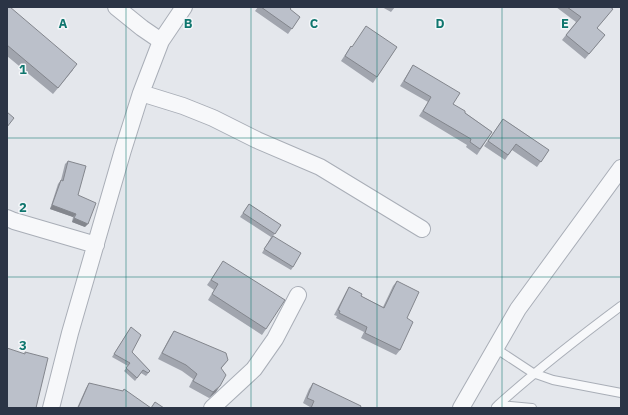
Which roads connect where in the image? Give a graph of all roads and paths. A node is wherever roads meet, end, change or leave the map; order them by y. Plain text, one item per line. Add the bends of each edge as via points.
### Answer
1 (116, 7) edge
2 (184, 7) edge
3 (161, 41) junction
4 (141, 93) junction
5 (621, 168) edge
6 (7, 218) edge
7 (422, 229) dead end
8 (96, 245) junction
9 (298, 295) dead end
10 (621, 306) edge
11 (496, 348) junction
12 (534, 373) junction
13 (621, 393) edge
14 (496, 406) edge
15 (51, 408) edge
16 (212, 408) edge
17 (461, 408) edge
18 (532, 408) edge

1 - 3 street
2 - 3 street
3 - 4 street
4 - 7 street via 213,118 320,167
4 - 8 street
5 - 11 street via 518,309
6 - 8 street
8 - 15 street
9 - 16 street via 275,339 254,369
10 - 12 lane
11 - 12 lane
11 - 17 street
12 - 13 lane via 553,380
12 - 14 lane
14 - 18 lane

